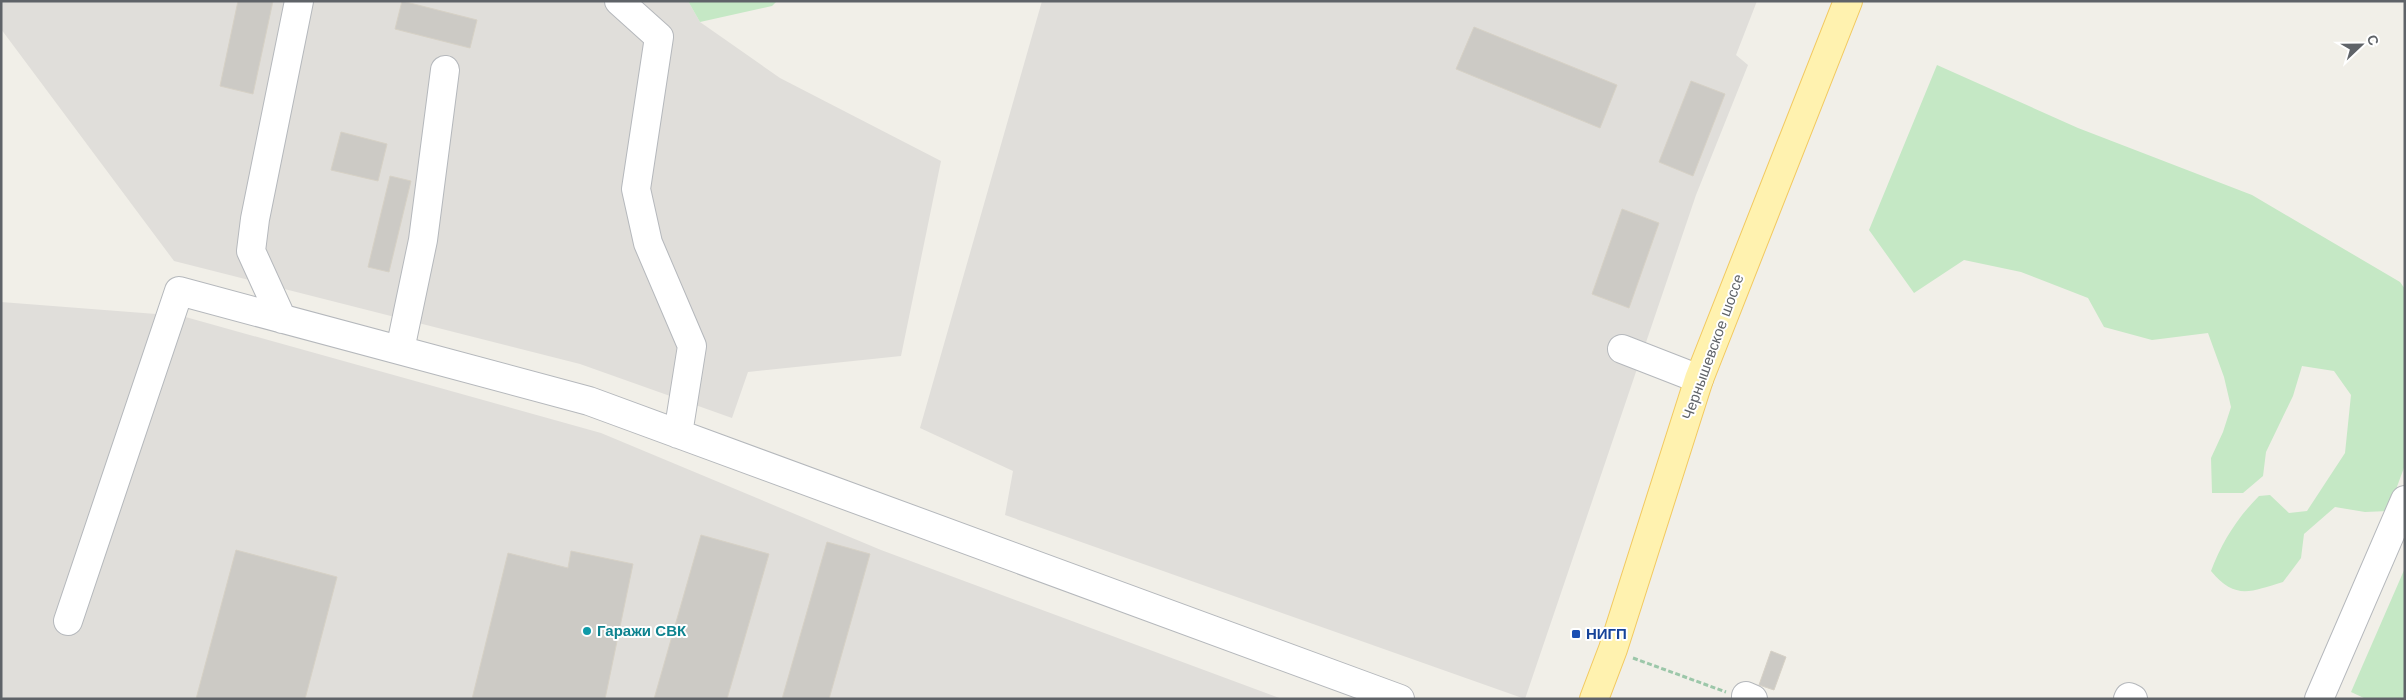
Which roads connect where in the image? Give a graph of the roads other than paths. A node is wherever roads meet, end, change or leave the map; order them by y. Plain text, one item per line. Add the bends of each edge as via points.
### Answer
1 (299, 1) edge
2 (620, 1) edge
3 (1848, 1) edge
4 (445, 70) dead end
5 (282, 319) junction
6 (1622, 349) dead end
7 (400, 350) junction
8 (1699, 379) junction
9 (678, 434) junction
10 (2405, 500) edge
11 (68, 621) dead end
12 (1400, 699) edge
13 (1594, 699) edge
14 (2128, 699) edge
15 (2133, 699) edge
16 (2319, 699) edge

1 - 5 street via 251,251
2 - 9 street via 659,37 636,189 648,243 692,346
3 - 8 main road, Чернышевское шоссе
4 - 7 street via 423,240
5 - 7 street
5 - 11 street via 178,291
6 - 8 street
7 - 9 street via 588,401
8 - 13 main road, Чернышевское шоссе
9 - 12 street
10 - 16 street
14 - 15 street

